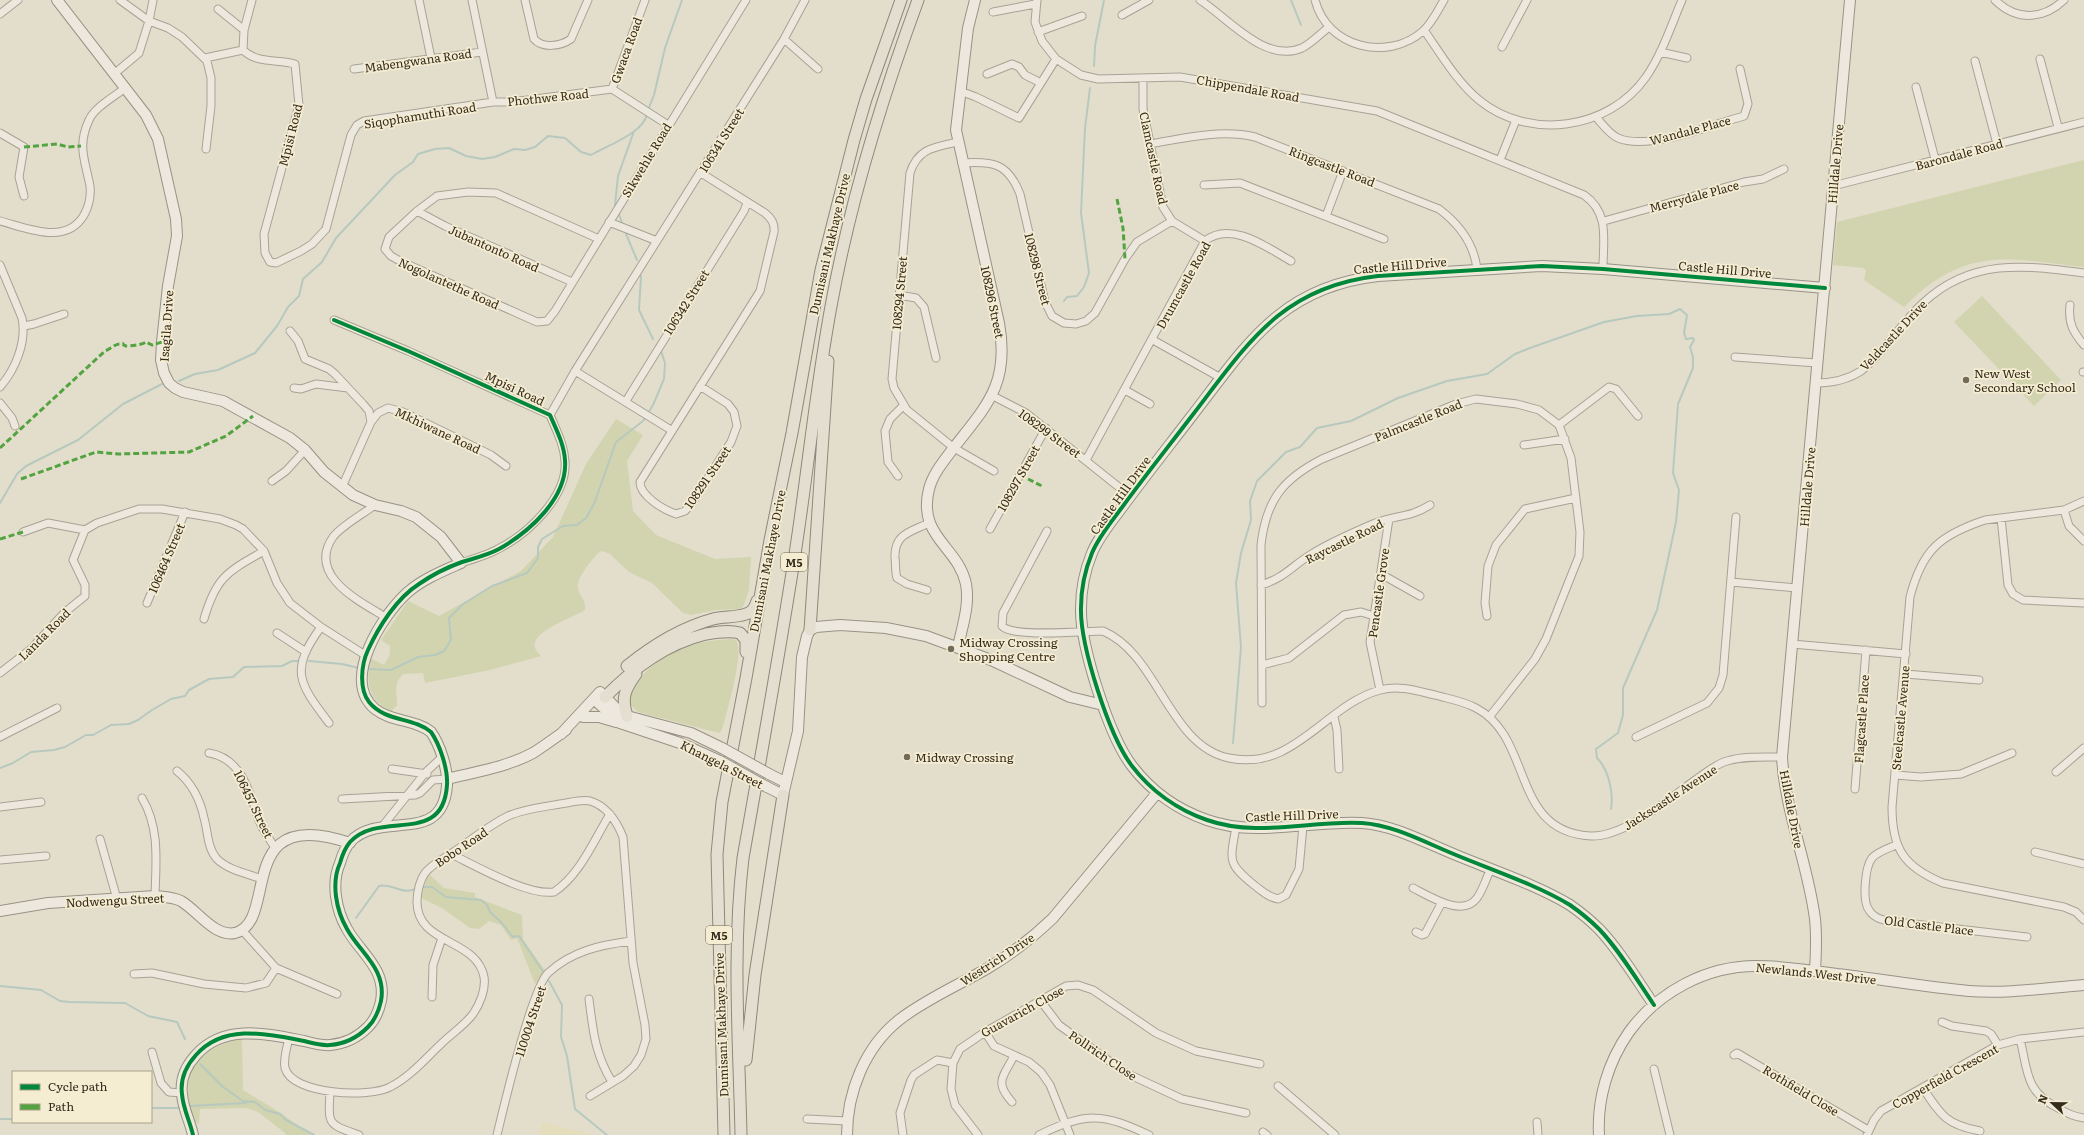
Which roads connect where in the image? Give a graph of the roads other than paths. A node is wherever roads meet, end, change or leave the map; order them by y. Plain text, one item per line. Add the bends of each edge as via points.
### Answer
1 (18, 0) edge
2 (57, 0) edge
3 (120, 0) edge
4 (153, 0) edge
5 (252, 0) edge
6 (419, 0) edge
7 (472, 0) edge
8 (525, 0) edge
9 (588, 0) edge
10 (644, 0) edge
11 (746, 0) edge
12 (805, 0) edge
13 (901, 0) edge
14 (918, 0) edge
15 (975, 0) edge
16 (1149, 0) edge
17 (1200, 0) edge
18 (1315, 0) edge
19 (1444, 0) edge
20 (1527, 0) edge
21 (1682, 0) edge
22 (1850, 0) edge
23 (1995, 0) edge
24 (2064, 0) edge
25 (1036, 2) edge
26 (218, 9) dead end
27 (993, 12) dead end
28 (0, 14) edge
29 (1122, 15) dead end
30 (1082, 16) dead end
31 (149, 21) junction
32 (1329, 27) junction
33 (244, 30) junction
34 (1424, 30) junction
35 (1038, 32) junction
36 (784, 38) junction
37 (1502, 47) dead end
38 (243, 50) junction
39 (482, 52) junction
40 (1660, 52) junction
41 (205, 58) junction
42 (431, 58) junction
43 (1687, 58) dead end
44 (1056, 59) junction
45 (2040, 59) dead end
46 (1975, 61) dead end
47 (354, 69) dead end
48 (818, 69) dead end
49 (1740, 69) dead end
50 (114, 74) junction
51 (987, 74) dead end
52 (1143, 78) junction
53 (1041, 84) junction
54 (1916, 86) dead end
55 (125, 88) junction
56 (612, 89) junction
57 (960, 92) junction
58 (493, 102) junction
59 (1596, 117) junction
60 (1516, 120) junction
61 (2084, 122) edge
62 (668, 125) junction
63 (2058, 127) junction
64 (0, 133) edge
65 (958, 142) junction
66 (1150, 144) junction
67 (1997, 144) junction
68 (206, 149) dead end
69 (1935, 159) junction
70 (1500, 160) junction
71 (962, 163) junction
72 (1784, 169) dead end
73 (1343, 171) junction
74 (701, 173) junction
75 (1204, 185) dead end
76 (1833, 186) junction
77 (24, 196) dead end
78 (747, 203) junction
79 (418, 211) junction
80 (1326, 216) junction
81 (1172, 221) junction
82 (1604, 221) junction
83 (0, 222) edge
84 (609, 222) junction
85 (599, 239) junction
86 (1384, 239) dead end
87 (1205, 241) junction
88 (657, 242) junction
89 (269, 261) joint
90 (1291, 261) dead end
91 (0, 265) edge
92 (1477, 269) junction
93 (1603, 269) junction
94 (2084, 274) edge
95 (572, 282) junction
96 (1825, 288) junction
97 (899, 295) junction
98 (832, 301) junction
99 (2070, 305) dead end
100 (64, 314) dead end
101 (334, 320) dead end
102 (546, 321) joint
103 (24, 326) junction
104 (290, 331) dead end
105 (1153, 340) junction
106 (2084, 345) edge
107 (1735, 357) dead end
108 (936, 358) dead end
109 (1817, 363) junction
110 (575, 371) junction
111 (1221, 378) junction
112 (1816, 383) junction
113 (700, 386) junction
114 (0, 387) edge
115 (294, 388) dead end
116 (348, 388) junction
117 (1125, 390) junction
118 (0, 394) edge
119 (993, 396) junction
120 (626, 401) junction
121 (0, 403) edge
122 (1150, 404) dead end
123 (903, 406) junction
124 (550, 414) junction
125 (1638, 416) dead end
126 (372, 422) junction
127 (1559, 425) junction
128 (16, 426) dead end
129 (1046, 428) junction
130 (671, 430) junction
131 (1565, 439) junction
132 (1524, 445) dead end
133 (954, 448) junction
134 (305, 450) junction
135 (1086, 460) junction
136 (506, 466) dead end
137 (994, 471) dead end
138 (898, 476) dead end
139 (272, 481) dead end
140 (342, 487) junction
141 (1130, 496) junction
142 (1576, 498) junction
143 (2084, 501) edge
144 (375, 505) junction
145 (1430, 505) dead end
146 (2064, 510) junction
147 (185, 512) junction
148 (1736, 517) dead end
149 (2001, 518) junction
150 (1389, 519) junction
151 (929, 523) junction
152 (990, 529) dead end
153 (85, 530) junction
154 (1047, 531) dead end
155 (23, 532) dead end
156 (2084, 541) edge
157 (264, 551) junction
158 (461, 563) junction
159 (1381, 574) junction
160 (1731, 582) junction
161 (1261, 585) junction
162 (1797, 588) junction
163 (927, 590) dead end
164 (760, 591) junction
165 (1420, 596) dead end
166 (147, 603) dead end
167 (2084, 603) edge
168 (1374, 616) junction
169 (1487, 616) dead end
170 (387, 618) junction
171 (204, 619) dead end
172 (321, 627) junction
173 (810, 630) junction
174 (1082, 632) junction
175 (277, 633) dead end
176 (1792, 644) junction
177 (958, 647) junction
178 (1866, 650) junction
179 (306, 652) junction
180 (1906, 654) junction
181 (365, 655) junction
182 (646, 661) junction
183 (1262, 665) junction
184 (0, 673) edge
185 (1905, 674) junction
186 (1979, 680) dead end
187 (1380, 690) junction
188 (599, 698) junction
189 (1262, 703) dead end
190 (1103, 706) junction
191 (57, 708) dead end
192 (1490, 716) junction
193 (583, 717) junction
194 (1334, 717) junction
195 (624, 720) junction
196 (328, 723) dead end
197 (561, 734) junction
198 (735, 736) junction
199 (0, 737) edge
200 (1636, 737) dead end
201 (2084, 748) edge
202 (209, 753) dead end
203 (2012, 753) dead end
204 (1782, 757) junction
205 (441, 758) junction
206 (392, 769) dead end
207 (1339, 769) dead end
208 (177, 771) dead end
209 (2056, 772) dead end
210 (425, 773) junction
211 (1895, 775) junction
212 (436, 779) junction
213 (447, 779) junction
214 (785, 782) junction
215 (1855, 789) dead end
216 (1158, 793) junction
217 (408, 795) junction
218 (783, 795) junction
219 (142, 798) dead end
220 (342, 799) dead end
221 (42, 802) dead end
222 (0, 807) edge
223 (610, 814) junction
224 (1304, 826) junction
225 (382, 828) junction
226 (1236, 828) junction
227 (100, 839) dead end
228 (350, 843) junction
229 (1896, 845) junction
230 (275, 848) junction
231 (2035, 852) dead end
232 (451, 854) junction
233 (46, 856) dead end
234 (0, 860) edge
235 (2084, 864) edge
236 (1491, 869) junction
237 (262, 879) junction
238 (1413, 888) dead end
239 (155, 896) junction
240 (117, 899) junction
241 (1442, 902) junction
242 (0, 911) edge
243 (2084, 920) edge
244 (242, 930) junction
245 (1416, 932) dead end
246 (2027, 937) dead end
247 (442, 938) junction
248 (631, 941) junction
249 (276, 968) junction
250 (1815, 971) junction
251 (134, 974) dead end
252 (2084, 985) edge
253 (337, 994) dead end
254 (432, 997) dead end
255 (589, 999) dead end
256 (1040, 1000) junction
257 (1654, 1005) junction
258 (1942, 1022) dead end
259 (985, 1032) junction
260 (2084, 1032) edge
261 (289, 1038) junction
262 (2020, 1039) junction
263 (1998, 1045) junction
264 (152, 1052) dead end
265 (1734, 1055) dead end
266 (1014, 1056) junction
267 (953, 1063) junction
268 (1260, 1064) dead end
269 (1654, 1069) dead end
270 (612, 1082) junction
271 (1278, 1086) dead end
272 (1923, 1088) junction
273 (330, 1092) junction
274 (182, 1093) junction
275 (590, 1096) dead end
276 (1012, 1102) dead end
277 (1246, 1113) dead end
278 (741, 1115) junction
279 (2084, 1118) edge
280 (807, 1119) dead end
281 (847, 1121) junction
282 (1537, 1122) dead end
283 (1065, 1124) junction
284 (1980, 1131) dead end
285 (1868, 1132) edge
286 (193, 1135) edge
287 (359, 1135) edge
288 (497, 1135) edge
289 (724, 1135) edge
290 (741, 1135) edge
291 (847, 1135) edge
292 (903, 1135) edge
293 (978, 1135) edge
294 (1039, 1135) edge
295 (1070, 1135) edge
296 (1149, 1135) edge
297 (1335, 1135) edge
298 (1538, 1135) edge
299 (1599, 1135) edge
300 (1670, 1135) edge

1 - 28 street
2 - 50 street, Isagila Drive
3 - 31 street
4 - 31 street
5 - 33 street
6 - 42 street
7 - 39 street, Phothwe Road
8 - 9 street via 532,35 537,42 545,45 560,44 571,38
10 - 56 street, Gwaca Road
11 - 62 street, Sikwehle Road
12 - 36 street, 106341 Street
13 - 164 main road, Dumisani Makhaye Drive / M5 via 866,99 833,219
14 - 98 main road, Dumisani Makhaye Drive / M5 via 871,142 851,215
15 - 57 street, 108296 Street via 968,28
16 - 29 street
17 - 32 street via 1255,42 1276,51 1302,48
18 - 32 street
19 - 34 street
20 - 37 street
21 - 40 street
22 - 76 street, Hilldale Drive
23 - 24 street via 2004,8 2025,16 2040,14 2056,7
25 - 27 street
25 - 35 street, Chippendale Road via 1035,22
26 - 33 street
30 - 35 street
31 - 41 street via 182,36
31 - 50 street via 138,55
32 - 34 street via 1354,44 1377,48 1399,45
33 - 38 street
34 - 60 street via 1455,73 1478,99
35 - 44 street, Chippendale Road
36 - 48 street
36 - 74 street, 106341 Street
38 - 41 street
38 - 89 street, Mpisi Road via 256,58 296,65 299,105 264,234 265,253
39 - 42 street, Mabengwana Road
39 - 58 street, Phothwe Road
40 - 43 street
40 - 59 street via 1645,78 1629,96 1614,108
41 - 68 street via 210,71 211,89
42 - 47 street, Mabengwana Road
44 - 52 street, Chippendale Road via 1081,75 1094,78
44 - 53 street
45 - 63 street
46 - 67 street
49 - 59 street, Wandale Place via 1748,104 1744,116 1645,142 1627,141 1618,137 1609,132
50 - 55 street, Isagila Drive
51 - 53 street via 1012,64
52 - 66 street, Clamcastle Road via 1143,109
52 - 70 street, Chippendale Road via 1188,78 1377,111
53 - 57 street via 1021,116 1016,118 976,97
54 - 69 street
55 - 83 street via 94,113 84,133 82,150 90,197 87,209 78,223 68,231 54,233
55 - 134 street, Isagila Drive via 153,126 176,219 177,242 168,286 162,342 164,373 175,388 223,401 290,438
56 - 58 street, Phothwe Road via 512,102
56 - 62 street, Gwaca Road
57 - 65 street, 108296 Street via 956,119
58 - 89 street, Siqophamuthi Road via 364,121 357,125 351,135 326,228 312,244 301,251 276,262
59 - 60 street via 1561,125 1542,125
60 - 70 street
61 - 63 street, Barondale Road
62 - 84 street, Sikwehle Road
63 - 67 street, Barondale Road
64 - 77 street via 24,147 19,177
65 - 71 street, 108296 Street
65 - 97 street, 108294 Street via 928,150 916,158 912,165
66 - 73 street, Ringcastle Road via 1194,136 1243,134 1255,136
66 - 81 street, Clamcastle Road via 1163,207
67 - 69 street, Barondale Road
69 - 76 street, Barondale Road
70 - 82 street, Chippendale Road via 1584,195 1596,205
71 - 81 street, 108298 Street via 993,163 1008,172 1015,181 1045,302 1052,316 1064,323 1076,324 1092,317 1137,242
71 - 119 street, 108296 Street via 1002,337 1001,371
72 - 82 street, Merrydale Place via 1763,179
73 - 80 street
73 - 92 street, Ringcastle Road via 1430,204 1444,213 1474,249
74 - 78 street, 108291 Street
74 - 88 street, 106341 Street
75 - 80 street via 1240,183
76 - 96 street, Hilldale Drive
78 - 113 street, 108291 Street via 765,213 774,224 766,275 758,294
78 - 120 street, 106342 Street
79 - 85 street, Nogolantethe Road via 442,195 492,192
79 - 95 street, Jubantonto Road via 445,226
79 - 102 street, Nogolantethe Road via 389,237 385,249 391,256 536,322
80 - 86 street
81 - 87 street, Clamcastle Road
82 - 93 street
84 - 85 street, Sikwehle Road
84 - 88 street
85 - 95 street, Sikwehle Road
87 - 90 street, Drumcastle Road via 1216,235 1240,235 1255,240
87 - 105 street, Drumcastle Road
88 - 110 street, 106341 Street
91 - 103 street
92 - 93 street, Castle Hill Drive via 1542,266
92 - 111 street, Castle Hill Drive via 1354,278 1326,287 1298,300 1278,314 1258,333
93 - 96 street, Castle Hill Drive
94 - 112 street, Veldcastle Drive via 2009,266 1989,268 1960,278 1922,303 1861,371 1835,382
95 - 102 street, Sikwehle Road
96 - 109 street, Hilldale Drive
97 - 108 street via 916,298 924,307
97 - 123 street, 108294 Street via 892,379
98 - 173 main road
98 - 278 main road, Dumisani Makhaye Drive / M5 via 820,370 796,551 740,889 738,944
99 - 106 street via 2069,323
100 - 103 street
101 - 124 street, Mpisi Road
103 - 114 street via 14,367
104 - 116 street via 298,341 305,359 329,369
105 - 111 street
105 - 117 street, Drumcastle Road
107 - 109 street
109 - 112 street, Hilldale Drive
110 - 120 street
110 - 124 street, 106341 Street
111 - 141 street, Castle Hill Drive
112 - 162 street, Hilldale Drive
113 - 130 street, 108291 Street
113 - 130 street, 108291 Street via 731,408 736,418 736,430 692,503 680,514 672,513 647,496 640,485
114 - 118 street
115 - 116 street via 301,389 316,384
116 - 126 street via 369,411
117 - 122 street
117 - 135 street, Drumcastle Road
119 - 129 street, 108299 Street via 1026,413
119 - 133 street, 108296 Street
120 - 130 street
121 - 128 street
123 - 133 street, 108294 Street
123 - 138 street via 890,419 886,430 888,462
124 - 158 street, Mpisi Road via 563,444 566,462 556,496 546,510 517,537 499,549
125 - 127 street via 1616,389 1608,387
126 - 136 street, Mkhiwane Road via 382,410 392,408 491,455
126 - 140 street, Mkhiwane Road
127 - 131 street, Palmcastle Road
127 - 161 street, Palmcastle Road via 1546,414 1528,406 1499,401 1468,400 1303,469 1286,483 1268,510 1261,545
129 - 135 street, 108299 Street
129 - 152 street, 108297 Street
131 - 132 street
131 - 142 street, Palmcastle Road via 1571,458
133 - 137 street, 108294 Street
133 - 151 street, 108296 Street via 935,475 929,489
134 - 139 street via 286,471
134 - 140 street, Isagila Drive via 324,472
135 - 141 street
140 - 144 street, Isagila Drive
141 - 174 street, Castle Hill Drive via 1098,539 1091,555 1081,592
142 - 169 street via 1525,509 1496,545 1488,566 1485,603
142 - 192 street, Palmcastle Road via 1580,532 1579,556 1546,639 1535,659
143 - 146 street, Steelcastle Avenue
144 - 158 street, Isagila Drive via 416,517 441,537
144 - 170 street via 333,537 326,561 333,579 341,588
145 - 150 street, Raycastle Road via 1415,514
146 - 149 street, Steelcastle Avenue
146 - 156 street via 2069,526
147 - 153 street via 139,509 97,523
147 - 157 street via 236,524
147 - 166 street, 106464 Street
148 - 160 street
149 - 167 street via 2008,585 2013,594 2023,600
149 - 180 street, Steelcastle Avenue via 1985,520 1959,529 1944,538 1928,554 1915,579 1910,598
150 - 159 street, Pencastle Grove
150 - 161 street, Raycastle Road via 1315,552 1280,579
151 - 163 street via 904,535 897,542 895,549 897,578
151 - 177 street, 108296 Street via 957,563 966,584 967,608
153 - 155 street via 48,523
153 - 184 street, Landa Road via 73,558 85,585 84,598 64,613 31,649
154 - 174 street, Jackscastle Avenue via 1003,612 1002,626 1008,630 1026,633
157 - 171 street via 223,577 214,589
157 - 172 street via 286,598
158 - 170 street, Mpisi Road via 419,584 400,600
159 - 165 street
159 - 168 street, Pencastle Grove
160 - 162 street
160 - 200 street via 1723,675 1719,688 1707,702
161 - 183 street, Palmcastle Road
162 - 176 street, Hilldale Drive
164 - 188 main road via 751,612 692,625 657,643 618,674
164 - 198 main road, Dumisani Makhaye Drive / M5
168 - 183 street via 1361,612 1344,615 1289,658
168 - 187 street, Pencastle Grove via 1370,642
170 - 181 street, Mpisi Road
172 - 179 street
172 - 181 street
173 - 177 street via 840,625 886,628 926,636
173 - 214 street via 802,657 798,731
174 - 190 street, Castle Hill Drive
174 - 194 street, Jackscastle Avenue via 1103,631 1121,641 1191,735 1216,754 1226,758 1258,760 1273,756
175 - 179 street
176 - 178 street
176 - 204 street, Hilldale Drive
177 - 190 street via 1070,697
178 - 180 street
178 - 215 street, Flagcastle Place
179 - 196 street via 300,675 303,686
180 - 185 street, Steelcastle Avenue
181 - 205 street, Mpisi Road via 362,678 368,701 385,715 428,729 434,736
182 - 188 main road
182 - 195 main road via 624,693
182 - 198 main road via 660,651 692,637 734,631 744,636 746,647
183 - 189 street, Palmcastle Road
185 - 186 street
185 - 211 street, Steelcastle Avenue
187 - 192 street, Jackscastle Avenue via 1421,691 1463,702
187 - 194 street, Jackscastle Avenue via 1359,700
188 - 193 street
188 - 195 street, Khangela Street via 618,710
188 - 197 street
190 - 216 street, Castle Hill Drive via 1124,754
191 - 199 street
192 - 204 street, Jackscastle Avenue via 1505,734 1538,809 1555,825 1577,834 1593,836 1614,833 1726,761
193 - 195 street
193 - 197 street
194 - 207 street
195 - 214 street, Khangela Street, bridge via 691,733
195 - 218 street, Khangela Street, bridge via 634,729 680,742
197 - 213 street via 521,758
198 - 289 main road, Dumisani Makhaye Drive / M5 via 722,802 717,854
201 - 209 street
202 - 230 street, 106457 Street via 229,760 234,765 250,790 261,823
203 - 211 street via 1961,774 1921,777
204 - 250 street, Hilldale Drive via 1786,796 1815,918
205 - 210 street
205 - 213 street, Mpisi Road
206 - 210 street
208 - 237 street via 191,784 217,858 233,868
210 - 212 street
210 - 217 street
211 - 229 street, Steelcastle Avenue via 1892,828
212 - 213 street
212 - 217 street via 430,781 420,793
213 - 225 street via 444,805 433,819
214 - 218 street
216 - 226 street, Castle Hill Drive via 1186,812
216 - 281 street, Westrich Drive via 1053,918 1036,934 989,967 899,1020 882,1037 869,1054 857,1078
217 - 220 street
217 - 225 street
218 - 278 main road via 755,976
219 - 239 street via 149,810 154,832
221 - 222 street
223 - 232 street, Bobo Road via 598,805 581,800 521,812 502,820
223 - 232 street via 578,867 554,892 537,891 518,884
223 - 248 street, Bobo Road via 617,822 623,837
224 - 226 street, Castle Hill Drive
224 - 226 street via 1299,869 1286,896 1278,899 1268,896 1236,870 1232,858
224 - 236 street, Castle Hill Drive via 1372,824 1400,832
225 - 228 street via 360,834
227 - 240 street
228 - 230 street via 320,835 299,835 288,838
228 - 261 street via 338,866 336,892 342,919 348,931 375,967 382,994 379,1008 367,1028 351,1040 340,1044 328,1046
229 - 243 street, Steelcastle Avenue via 1915,869 1943,883 2042,901 2076,912
229 - 246 street, Old Castle Place via 1872,857 1868,864 1866,901 1868,910 1876,916 1882,920
230 - 237 street
231 - 235 street
232 - 247 street, Bobo Road via 435,863 425,873 420,883 417,901 418,914 424,925
233 - 234 street
236 - 241 street via 1477,899 1459,907
236 - 257 street, Castle Hill Drive via 1551,895 1578,911 1608,939
237 - 244 street via 251,918
238 - 241 street
239 - 240 street, Nodwengu Street
239 - 244 street, Nodwengu Street via 181,901 215,929 234,933
240 - 242 street, Nodwengu Street via 48,903
241 - 245 street via 1425,934
244 - 249 street
247 - 254 street via 433,965
247 - 273 street, Bobo Road via 462,948 479,962 485,984 483,994 472,1014 408,1076 388,1089 370,1093
248 - 270 street, Bobo Road via 646,1039 634,1066
248 - 288 street, 110004 Street via 601,944 581,951 543,980 524,1035
249 - 251 street via 266,982 246,988 204,984 152,973
249 - 253 street
250 - 252 street, Newlands West Drive via 1970,991 2010,991
250 - 257 street, Newlands West Drive via 1771,966 1737,967 1686,983
255 - 270 street via 597,1052
256 - 259 street, Guavarich Close
256 - 268 street, Guavarich Close via 1066,986 1086,987 1156,1033 1196,1051
256 - 277 street, Pollrich Close via 1059,1025 1130,1075 1182,1099
257 - 299 street, Newlands West Drive via 1634,1026 1614,1058 1601,1098
258 - 263 street via 1986,1031
259 - 266 street via 994,1046
259 - 267 street, Guavarich Close via 966,1044
260 - 262 street, Copperfield Crescent
261 - 273 street, Bobo Road via 285,1061 289,1074 296,1080
261 - 274 street via 255,1033 239,1034 208,1044 186,1068
262 - 263 street, Copperfield Crescent
262 - 279 street via 2031,1085 2036,1094 2068,1114
263 - 272 street, Copperfield Crescent
264 - 274 street via 162,1085 169,1092
265 - 285 street, Rothfield Close via 1737,1053 1758,1064
266 - 276 street via 1002,1082 1003,1092
266 - 283 street via 1029,1062 1041,1072 1050,1085
267 - 292 street via 937,1060 913,1077 900,1113
267 - 293 street, Guavarich Close via 951,1090 955,1105
269 - 300 street
270 - 275 street, Bobo Road
271 - 297 street
272 - 284 street via 1935,1106 1954,1124
272 - 285 street, Copperfield Crescent via 1882,1111
273 - 287 street via 328,1115 332,1124
274 - 286 street
278 - 290 main road, Dumisani Makhaye Drive / M5
280 - 281 street
281 - 291 street, Westrich Drive
282 - 298 street
283 - 294 street
283 - 295 street
283 - 296 street via 1087,1118 1107,1118

